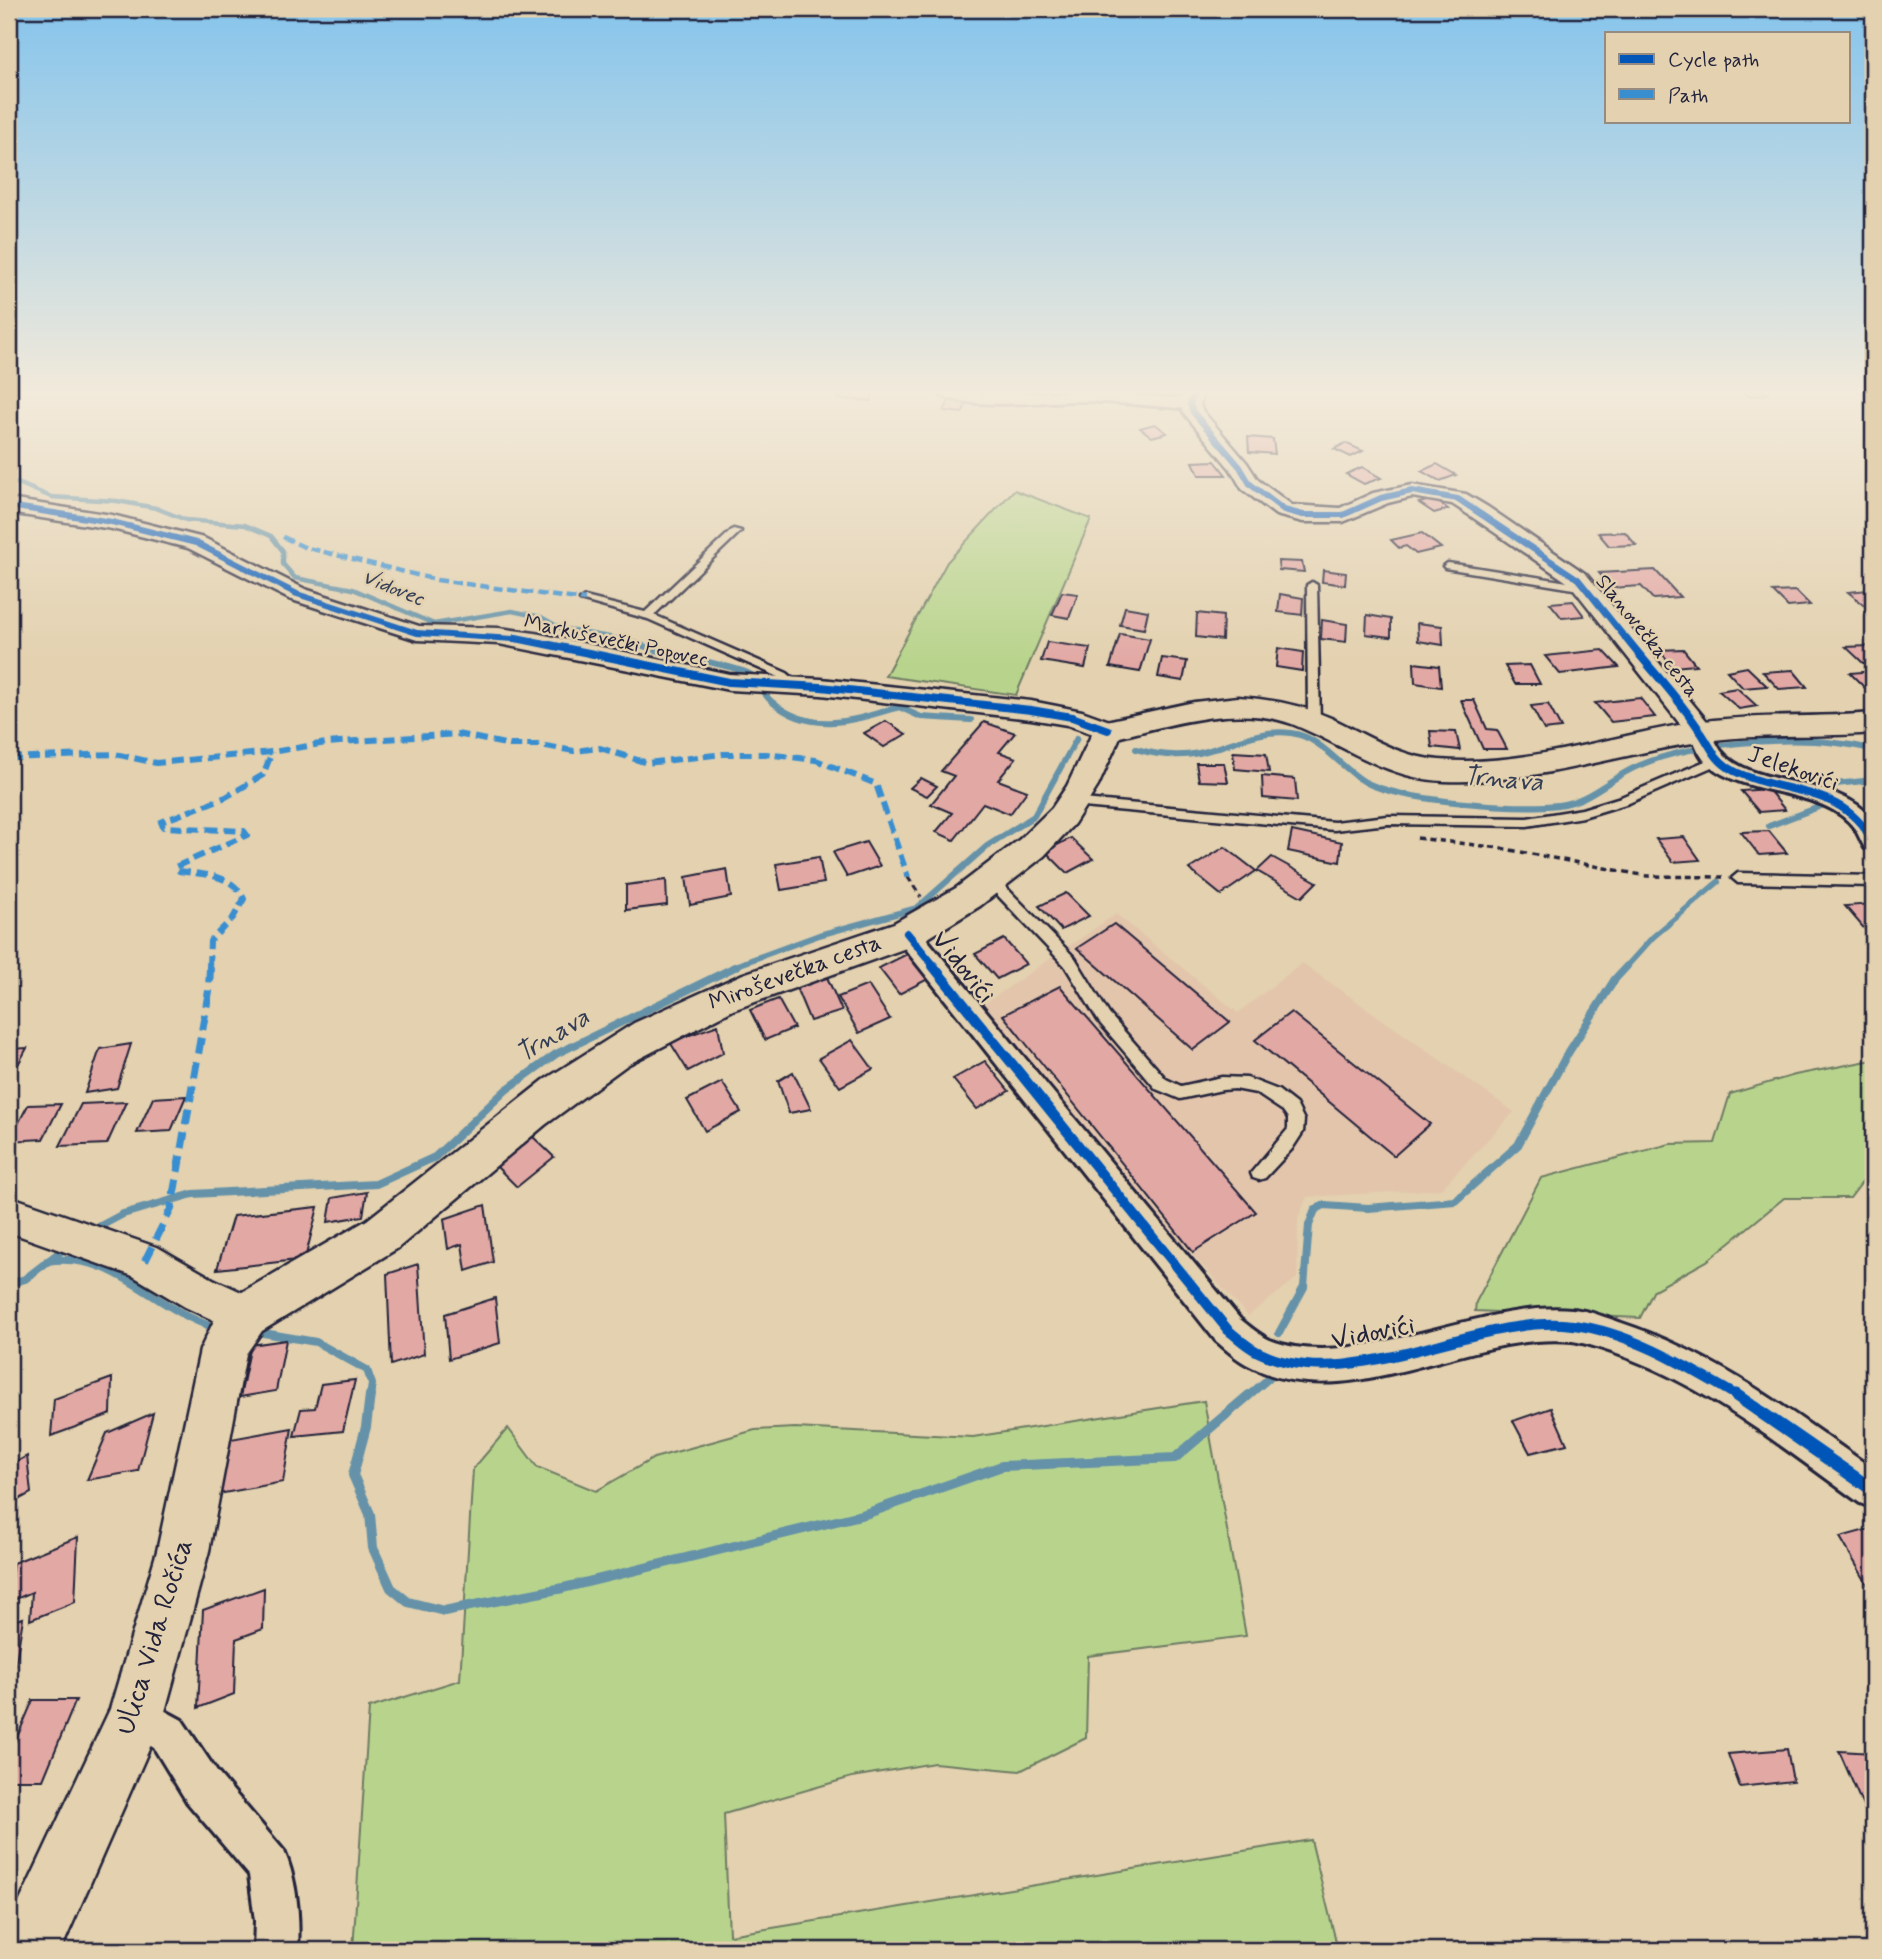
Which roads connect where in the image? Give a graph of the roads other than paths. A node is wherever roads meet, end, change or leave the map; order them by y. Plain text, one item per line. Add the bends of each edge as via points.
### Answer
1 (1248, 481) edge
2 (9, 506) edge
3 (736, 531) dead end
4 (1448, 566) dead end
5 (1312, 585) dead end
6 (1586, 588) junction
7 (584, 600) dead end
8 (647, 616) junction
9 (778, 686) junction
10 (1314, 723) junction
11 (1873, 723) edge
12 (1108, 730) junction
13 (1710, 748) junction
14 (1072, 802) junction
15 (1873, 842) edge
16 (1738, 877) road end
17 (990, 879) junction
18 (1873, 881) edge
19 (915, 916) junction
20 (1259, 1173) dead end
21 (9, 1214) edge
22 (246, 1315) junction
23 (1873, 1490) edge
24 (136, 1715) junction
25 (29, 1950) edge
26 (276, 1950) edge

1 - 6 street, Slanovečka cesta via 1284,510 1313,516 1343,515 1381,498 1412,491 1458,499
2 - 9 street, Markuševečki Popovec via 196,543 297,594 391,628 417,634 535,640
3 - 8 lane
4 - 6 lane
5 - 10 lane
6 - 13 street, Slanovečka cesta
7 - 8 lane
8 - 9 lane via 783,675
9 - 12 street, Markuševečki Popovec via 1031,710 1072,717
10 - 12 main road via 1282,711 1235,707
10 - 13 main road via 1397,763 1441,771
11 - 13 main road
12 - 14 main road, Miroševečka cesta
13 - 14 lane via 1625,800 1527,822 1388,820 1334,826
13 - 15 street, Jelekovići via 1769,783 1830,800 1861,820
14 - 17 main road, Miroševečka cesta via 1038,843
16 - 18 lane
17 - 19 main road, Miroševečka cesta via 929,923
17 - 20 lane via 1070,962 1104,1018 1161,1084 1180,1093 1213,1082 1248,1084 1273,1093 1292,1109 1297,1131
19 - 22 main road, Miroševečka cesta via 687,1013 615,1053 567,1085 398,1223
19 - 23 street, Vidovići via 1228,1330 1257,1352 1286,1363 1335,1367 1482,1334 1546,1324 1572,1325 1647,1349 1698,1373 1765,1413
21 - 22 street via 145,1261
22 - 24 main road, Ulica Vida Ročića via 223,1350 183,1551
24 - 25 main road, Ulica Vida Ročića
24 - 26 street via 168,1734 202,1787 269,1866

